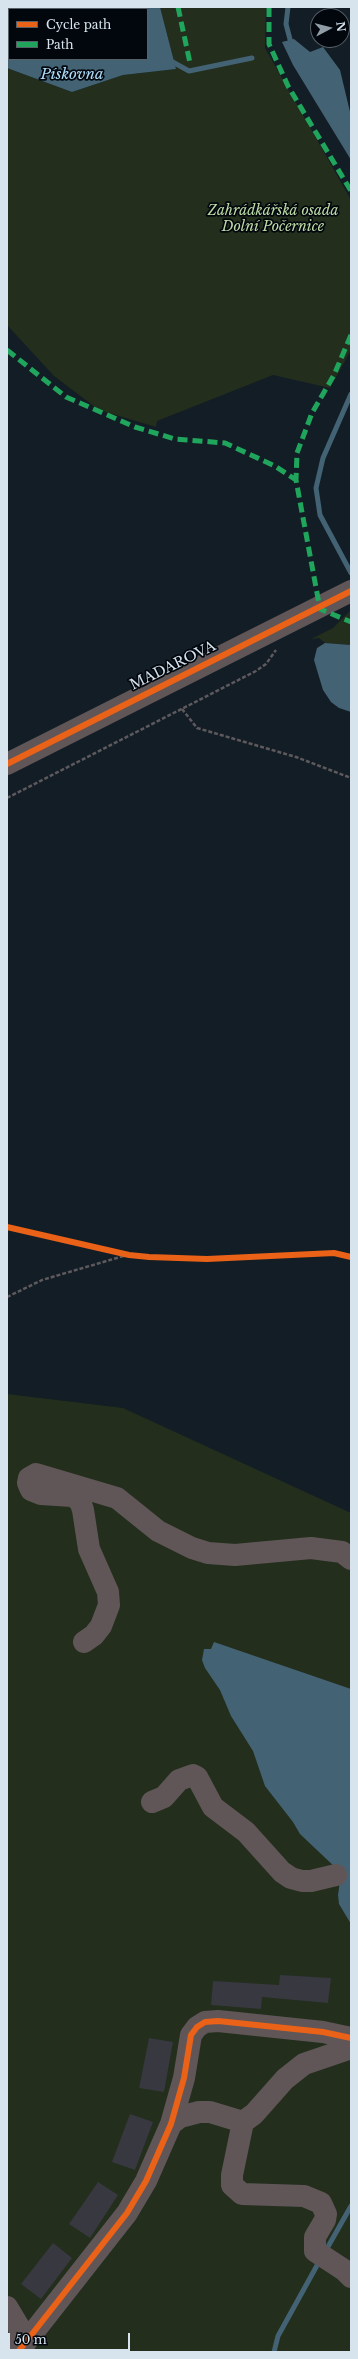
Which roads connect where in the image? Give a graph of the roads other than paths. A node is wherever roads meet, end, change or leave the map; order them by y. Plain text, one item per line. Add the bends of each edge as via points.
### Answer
1 (351, 592) edge
2 (7, 764) edge
3 (351, 1559) edge
4 (84, 1642) dead end
5 (152, 1802) dead end
6 (336, 1875) dead end
7 (351, 2038) edge
8 (351, 2048) edge
9 (243, 2122) junction
10 (171, 2124) junction
11 (351, 2278) edge
12 (7, 2307) edge
13 (20, 2350) edge

1 - 2 street, MADAROVA
3 - 4 street via 342,1552 311,1548 235,1555 208,1553 158,1531 117,1498 36,1474 29,1478 31,1490 41,1494 72,1496 80,1501 89,1549 108,1592 109,1605 101,1626
5 - 6 street via 164,1797 179,1780 193,1775 197,1777 213,1807 246,1832 282,1872 291,1878 306,1881
7 - 10 street via 323,2032 218,2021 205,2022 190,2035 184,2078
8 - 9 street via 304,2064 285,2079 254,2114
9 - 10 street via 210,2112 199,2112 180,2117
9 - 11 street via 232,2185 242,2194 304,2196 321,2203 326,2214 314,2242 315,2251 344,2270
10 - 13 street via 146,2181 127,2213
12 - 13 street via 19,2327

